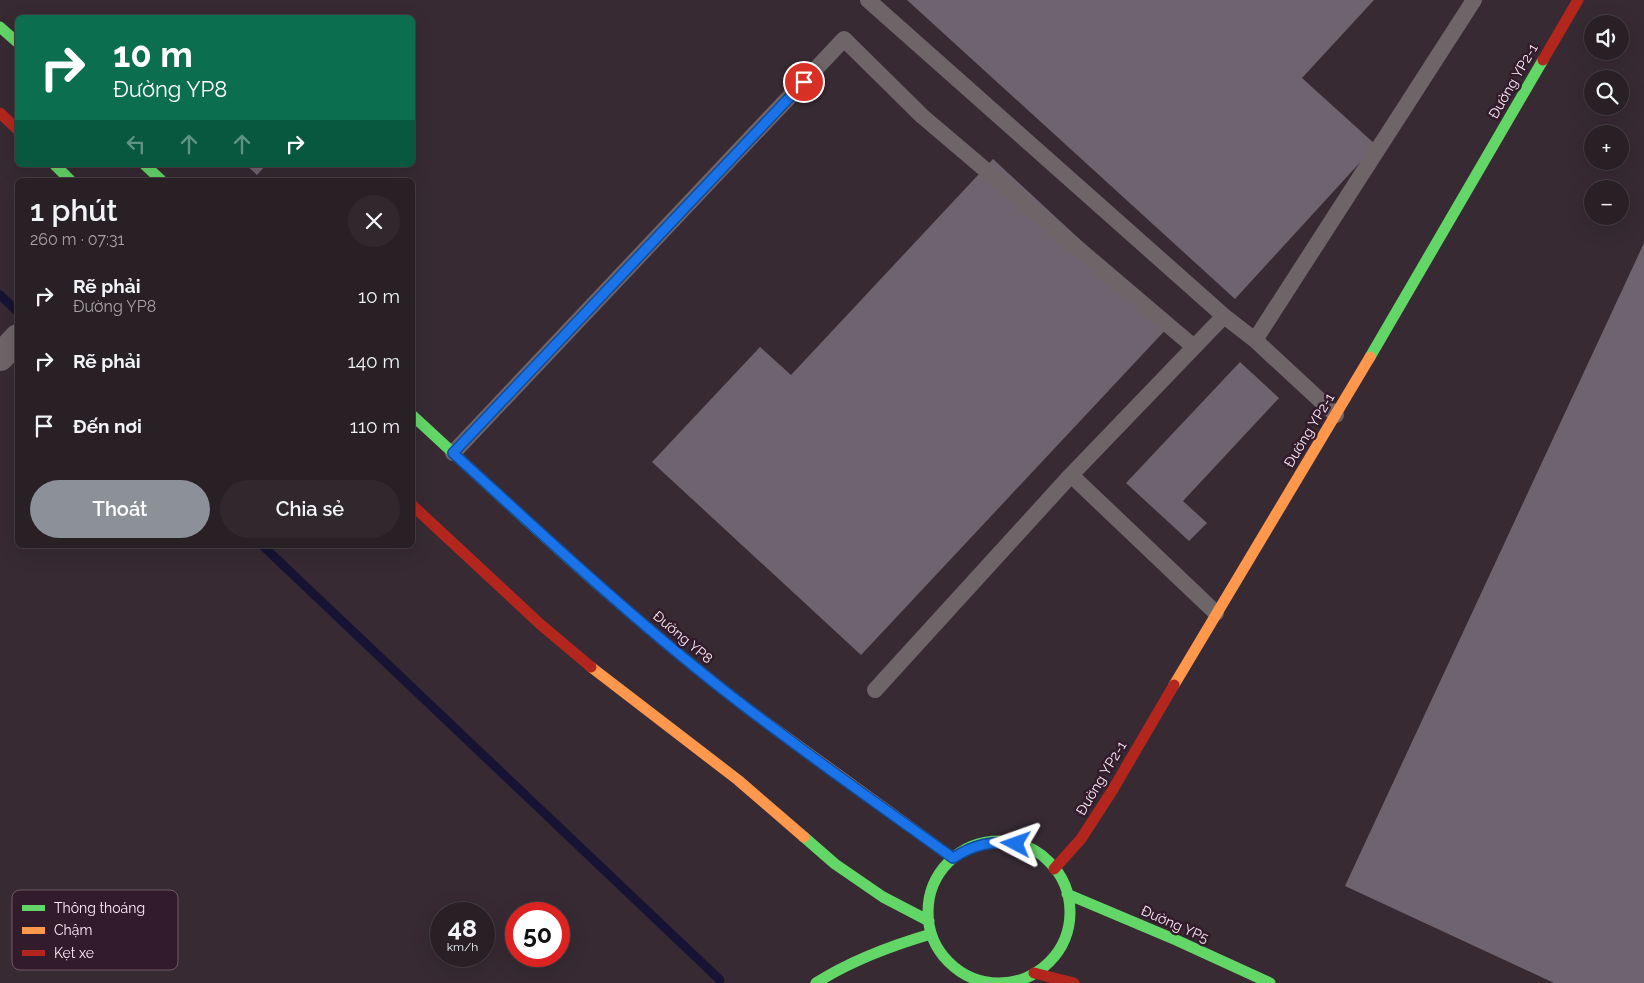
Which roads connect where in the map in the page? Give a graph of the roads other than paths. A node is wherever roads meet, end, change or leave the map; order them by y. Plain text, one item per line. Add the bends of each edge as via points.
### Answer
1 (868, 0) edge
2 (1474, 0) edge
3 (1578, 0) edge
4 (0, 27) edge
5 (15, 40) edge
6 (0, 113) edge
7 (15, 127) edge
8 (57, 167) edge
9 (147, 167) edge
10 (68, 178) edge
11 (158, 178) edge
12 (1224, 316) junction
13 (1255, 340) junction
14 (15, 341) edge
15 (1194, 347) junction
16 (0, 356) edge
17 (1336, 415) junction
18 (415, 418) edge
19 (453, 453) junction
20 (1071, 476) junction
21 (415, 508) edge
22 (1216, 613) junction
23 (875, 690) dead end
24 (953, 858) junction
25 (1054, 869) junction
26 (1067, 894) junction
27 (929, 921) junction
28 (931, 934) junction
29 (960, 971) junction
30 (1034, 973) junction
31 (946, 979) dead end
32 (816, 983) edge
33 (1074, 983) edge
34 (1270, 983) edge

1 - 12 lane
2 - 13 lane
3 - 17 main road, Đường YP2-1
4 - 5 main road
6 - 7 main road
8 - 10 main road
9 - 11 main road
12 - 13 lane
12 - 15 lane
13 - 17 lane
14 - 16 street
15 - 19 lane via 922,116 844,39
15 - 20 lane
17 - 22 main road, Đường YP2-1
18 - 19 main road, Đường YP8
19 - 24 main road, Đường YP8 via 610,596 720,688
20 - 22 lane
20 - 23 lane
21 - 27 main road via 540,624 599,674 738,780 835,864 882,897
22 - 25 main road, Đường YP2-1 via 1098,815
24 - 25 main road via 981,844 1004,842 1037,853
24 - 27 main road via 934,883
25 - 26 main road
26 - 30 main road via 1069,918 1061,946 1047,964
26 - 34 main road, Đường YP5
27 - 28 main road
28 - 29 main road via 939,951
28 - 32 main road via 855,962
29 - 30 main road via 993,983 1016,981
29 - 31 main road
30 - 33 main road

